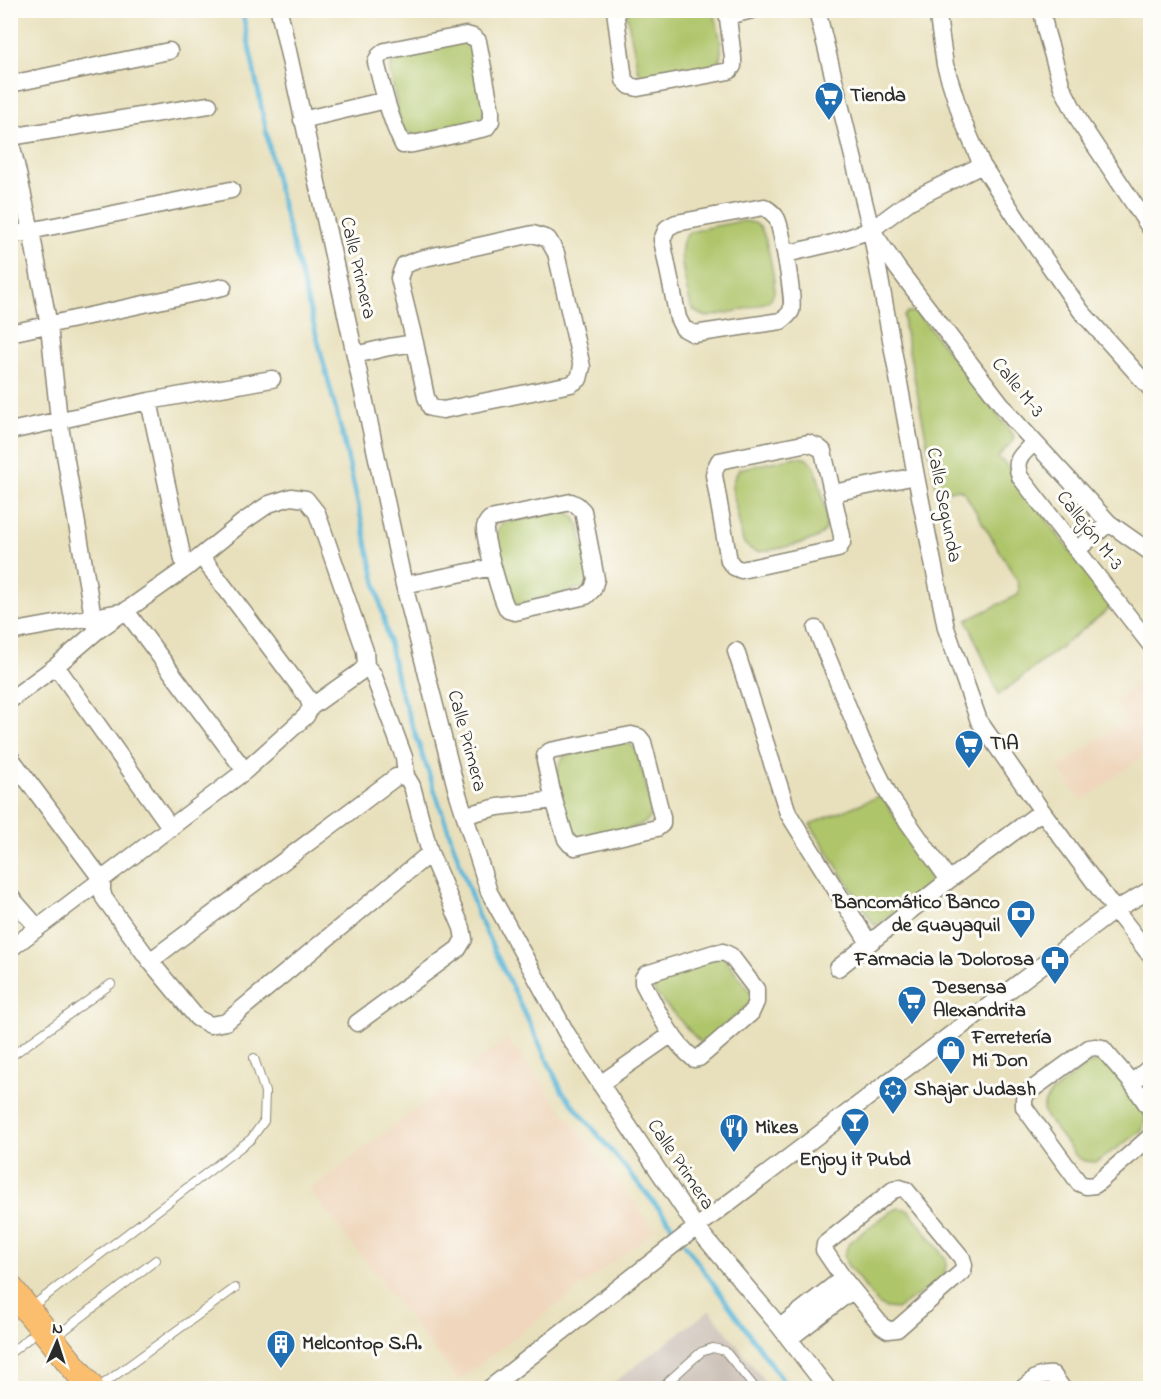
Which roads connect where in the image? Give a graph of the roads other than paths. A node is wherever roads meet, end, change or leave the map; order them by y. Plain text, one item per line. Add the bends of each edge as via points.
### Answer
1 (279, 10) edge
2 (615, 10) edge
3 (752, 10) edge
4 (817, 10) edge
5 (937, 10) edge
6 (1042, 10) edge
7 (727, 13) edge
8 (169, 51) dead end
9 (10, 84) edge
10 (386, 100) junction
11 (209, 105) dead end
12 (302, 120) junction
13 (10, 137) edge
14 (982, 165) junction
15 (231, 190) dead end
16 (1150, 228) edge
17 (871, 230) junction
18 (31, 231) junction
19 (10, 235) edge
20 (786, 254) junction
21 (223, 287) dead end
22 (49, 326) junction
23 (10, 333) edge
24 (415, 343) junction
25 (355, 355) junction
26 (272, 379) dead end
27 (1150, 388) edge
28 (149, 401) junction
29 (59, 420) junction
30 (10, 431) edge
31 (1034, 442) junction
32 (916, 476) junction
33 (833, 493) junction
34 (1109, 523) junction
35 (1077, 550) junction
36 (1150, 552) edge
37 (201, 556) junction
38 (494, 567) junction
39 (185, 569) junction
40 (404, 585) junction
41 (126, 611) junction
42 (95, 624) junction
43 (816, 629) dead end
44 (10, 632) edge
45 (1150, 644) edge
46 (736, 651) dead end
47 (56, 666) junction
48 (366, 666) junction
49 (10, 700) edge
50 (312, 707) junction
51 (10, 757) edge
52 (245, 771) junction
53 (406, 776) junction
54 (554, 800) junction
55 (1042, 811) junction
56 (465, 816) junction
57 (171, 828) junction
58 (430, 853) junction
59 (102, 880) junction
60 (949, 880) junction
61 (1150, 890) edge
62 (10, 896) edge
63 (1115, 910) junction
64 (38, 928) junction
65 (869, 943) junction
66 (10, 949) edge
67 (1150, 956) edge
68 (150, 961) junction
69 (838, 968) dead end
70 (111, 984) dead end
71 (357, 1023) dead end
72 (672, 1034) junction
73 (10, 1057) edge
74 (254, 1058) dead end
75 (1150, 1067) edge
76 (1132, 1083) junction
77 (600, 1084) junction
78 (1150, 1109) edge
79 (1150, 1137) edge
80 (696, 1227) junction
81 (156, 1260) dead end
82 (848, 1284) junction
83 (10, 1288) edge
84 (235, 1288) dead end
85 (40, 1326) junction
86 (784, 1333) junction
87 (10, 1353) edge
88 (91, 1389) edge
89 (98, 1389) edge
90 (490, 1389) edge
91 (660, 1389) edge
92 (755, 1389) edge
93 (827, 1389) edge
94 (1023, 1389) edge
95 (1062, 1389) edge

1 - 12 street, Calle Primera
2 - 7 street via 624,80 638,88 729,71 733,58
3 - 7 street
4 - 17 street, Calle Segunda
5 - 14 street via 945,65
6 - 16 street via 1062,87 1082,126
8 - 9 street
10 - 10 street via 376,62 385,51 466,35 478,41 491,111 486,128 404,145
10 - 12 street
11 - 13 street
12 - 25 street, Calle Primera
13 - 18 street
14 - 17 street via 910,201
14 - 27 street via 1081,311
15 - 18 street
17 - 20 street
17 - 31 street, Calle M-3
17 - 32 street, Calle Segunda
18 - 19 street
18 - 22 street
20 - 20 street via 777,220 764,207 667,228 662,240 683,328 694,334 781,321 792,305
21 - 22 street
22 - 23 street
22 - 29 street
24 - 24 street via 431,408 443,410 571,384 579,379 582,367 555,253 548,239 533,234 404,266 399,278
24 - 25 street
25 - 40 street, Calle Primera
26 - 28 street
28 - 29 street
28 - 39 street
29 - 30 street
29 - 42 street
31 - 34 street, Calle M-3
31 - 35 street, Callejón M-3 via 1016,468
32 - 33 street
32 - 55 street, Calle Segunda via 946,628 979,721
33 - 33 street via 823,451 808,443 719,461 714,475 729,561 741,570 838,549 842,536
34 - 35 street
34 - 36 street, Calle M-3
35 - 45 street, Callejón M-3
37 - 39 street
37 - 48 street via 269,504 291,497 306,500 317,513 365,651
37 - 50 street
38 - 38 street via 485,530 490,519 571,502 583,511 596,579 586,596 515,612 508,610
38 - 40 street
39 - 41 street
40 - 56 street, Calle Primera
41 - 42 street
41 - 52 street
42 - 44 street
42 - 47 street
43 - 60 street via 862,741 890,797
46 - 65 street via 788,813
47 - 49 street
47 - 57 street
48 - 50 street
48 - 53 street via 373,674 404,757
50 - 52 street
51 - 59 street
52 - 57 street
53 - 58 street
53 - 68 street via 396,777
54 - 54 street via 545,761 550,751 631,735 643,742 662,824 575,847 566,839
54 - 56 street via 498,807
55 - 60 street
55 - 63 street, Calle Segunda
56 - 77 street, Calle Primera via 489,892 567,1034
57 - 59 street
58 - 68 street via 226,1022 210,1025 197,1018
58 - 71 street via 464,939 458,949
59 - 64 street
59 - 68 street via 104,898
60 - 65 street
61 - 63 street
62 - 64 street
63 - 67 street, Calle Segunda
63 - 80 street
64 - 66 street
65 - 69 street
70 - 73 lane
72 - 72 street via 642,978 714,952 731,956 756,989 752,1013 699,1058 687,1053
72 - 77 street
74 - 85 lane via 265,1092 264,1121 250,1139
75 - 76 street
76 - 78 street
76 - 79 street via 1102,1048 1089,1048 1027,1093 1024,1107 1079,1183 1086,1186 1095,1185
77 - 80 street, Calle Primera
80 - 86 street, Calle Primera
80 - 90 street
81 - 85 lane
82 - 82 street via 827,1256 825,1244 900,1188 906,1190 964,1265 963,1271 897,1329 882,1326
82 - 86 street
83 - 85 main road
84 - 89 lane
85 - 87 lane
85 - 88 main road
86 - 93 street, Calle Primera
91 - 92 lane via 701,1352 713,1348 725,1351
94 - 95 street via 1046,1374 1053,1375

